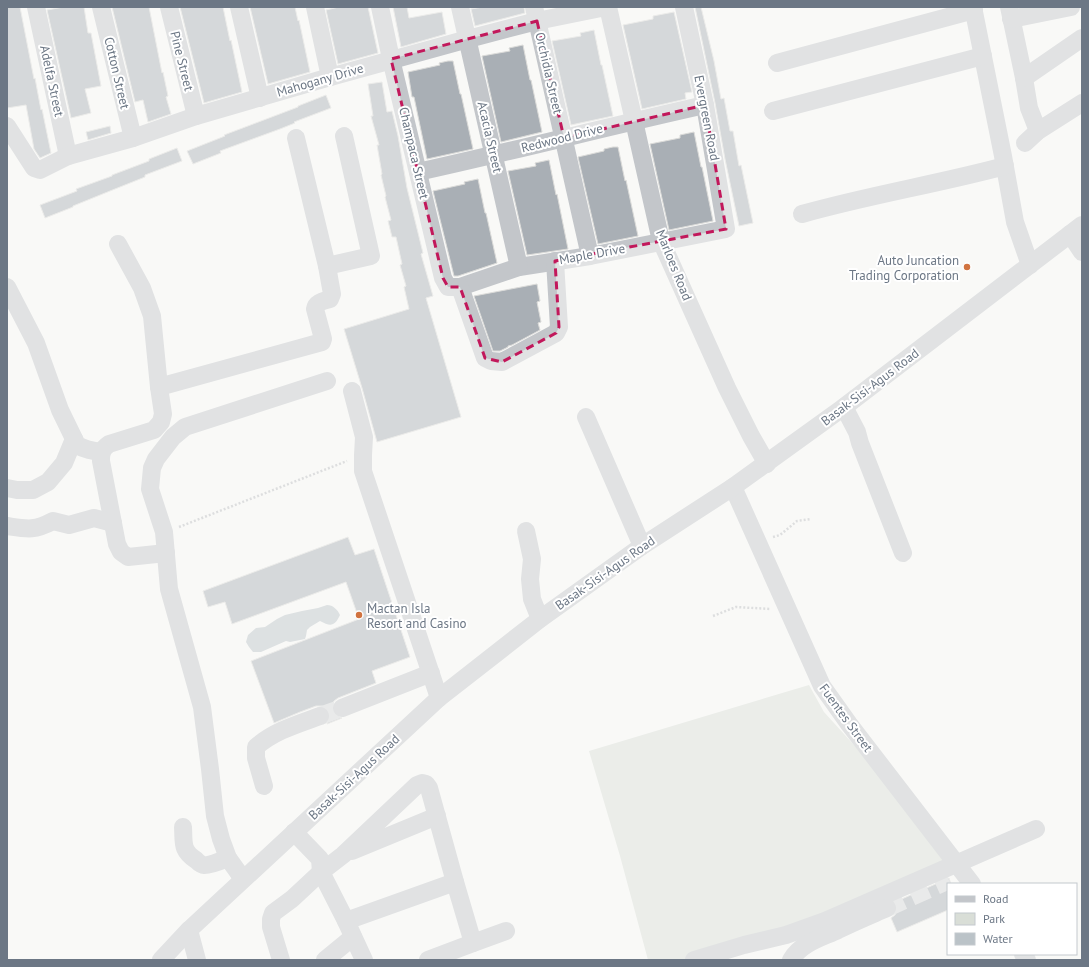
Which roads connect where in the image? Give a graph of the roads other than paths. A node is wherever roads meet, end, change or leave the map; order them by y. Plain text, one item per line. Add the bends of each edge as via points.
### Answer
1 (36, 7) edge
2 (101, 7) edge
3 (169, 7) edge
4 (240, 7) edge
5 (315, 7) edge
6 (380, 7) edge
7 (460, 7) edge
8 (607, 7) edge
9 (684, 7) edge
10 (1071, 7) edge
11 (974, 8) edge
12 (1010, 13) edge
13 (535, 14) edge
14 (1082, 38) edge
15 (468, 39) junction
16 (983, 56) junction
17 (392, 59) junction
18 (777, 63) dead end
19 (330, 76) junction
20 (1024, 78) junction
21 (260, 98) junction
22 (1082, 103) edge
23 (705, 105) junction
24 (773, 110) dead end
25 (196, 116) junction
26 (634, 121) junction
27 (7, 126) edge
28 (1038, 131) junction
29 (344, 136) dead end
30 (133, 138) junction
31 (296, 138) dead end
32 (564, 138) junction
33 (1025, 143) dead end
34 (494, 155) junction
35 (68, 156) junction
36 (1005, 166) junction
37 (418, 172) junction
38 (802, 214) dead end
39 (726, 229) joint
40 (1076, 230) edge
41 (661, 241) junction
42 (118, 244) dead end
43 (1082, 252) edge
44 (590, 256) junction
45 (555, 261) junction
46 (1030, 265) junction
47 (327, 266) junction
48 (519, 266) junction
49 (7, 287) edge
50 (460, 287) junction
51 (327, 381) dead end
52 (159, 387) junction
53 (352, 391) dead end
54 (844, 407) junction
55 (586, 417) dead end
56 (74, 439) junction
57 (102, 452) junction
58 (767, 464) junction
59 (733, 487) junction
60 (7, 488) edge
61 (113, 524) junction
62 (7, 526) edge
63 (526, 531) dead end
64 (642, 546) junction
65 (166, 553) junction
66 (903, 553) dead end
67 (540, 619) junction
68 (431, 673) junction
69 (439, 698) junction
70 (342, 708) tunnel mouth
71 (320, 716) tunnel mouth
72 (264, 786) dead end
73 (437, 816) junction
74 (183, 827) dead end
75 (1036, 829) dead end
76 (290, 836) junction
77 (342, 855) junction
78 (228, 858) junction
79 (321, 872) junction
80 (961, 875) edge
81 (243, 880) junction
82 (455, 882) junction
83 (887, 908) tunnel mouth
84 (346, 921) junction
85 (189, 930) junction
86 (506, 931) dead end
87 (353, 938) junction
88 (473, 943) junction
89 (161, 960) edge
90 (198, 960) edge
91 (281, 960) edge
92 (325, 960) edge
93 (364, 960) edge
94 (428, 960) edge
95 (694, 960) edge
96 (791, 960) edge

1 - 35 street, Adelfa Street
2 - 30 street, Cotton Street
3 - 25 street, Pine Street
4 - 21 street
5 - 19 street
6 - 17 street, Champaca Street
7 - 15 street, Acacia Street
8 - 13 street, Mahogany Drive
8 - 26 street, Marloes Road
9 - 23 street, Evergreen Road
10 - 12 street
11 - 16 street
11 - 18 street
12 - 20 street
13 - 15 street, Mahogany Drive
13 - 32 street, Orchidia Street
14 - 20 street
15 - 17 street, Mahogany Drive
15 - 34 street, Acacia Street
16 - 24 street
16 - 36 street
17 - 19 street, Mahogany Drive
17 - 37 street, Champaca Street
19 - 21 street, Mahogany Drive
20 - 28 street via 1028,108
21 - 25 street, Mahogany Drive
22 - 28 street
23 - 26 street, Redwood Drive
23 - 39 street, Evergreen Road
25 - 30 street, Mahogany Drive
26 - 32 street, Redwood Drive
26 - 41 street, Marloes Road
27 - 35 street, Mahogany Drive via 34,168 40,170
28 - 33 street
29 - 47 street via 371,256
30 - 35 street, Mahogany Drive
31 - 47 street
32 - 34 street, Redwood Drive
32 - 44 street, Orchidia Street
34 - 37 street, Redwood Drive
34 - 48 street, Acacia Street
36 - 38 street
36 - 46 street via 1014,222
37 - 50 street, Champaca Street via 443,278 448,287
39 - 41 street, Maple Drive
40 - 43 street
40 - 46 street, Basak-Sisi-Agus Road
41 - 44 street, Maple Drive
41 - 58 street, Marloes Road via 727,388
42 - 52 street via 142,288 152,316
44 - 45 street, Maple Drive
45 - 48 street, Maple Drive
45 - 50 street via 559,326 556,333 502,362 485,358
46 - 54 street, Basak-Sisi-Agus Road
47 - 52 street via 331,297 317,304 315,309 322,342
48 - 50 street, Maple Drive
49 - 56 street via 36,343 60,410
51 - 65 street via 185,427 173,437 152,468 150,489 164,532
52 - 57 street via 163,414 161,422 154,430 109,444
53 - 68 street via 364,437 363,471
54 - 58 street, Basak-Sisi-Agus Road
54 - 66 street via 857,432
55 - 64 street
56 - 57 street via 81,448
56 - 60 street via 64,463 48,482 33,490
57 - 61 street via 101,461
58 - 59 street, Basak-Sisi-Agus Road
59 - 64 street, Basak-Sisi-Agus Road
59 - 80 street, Fuentes Street via 822,686
61 - 62 street via 94,518 69,525 53,521 29,530
61 - 65 street via 117,544 121,552 128,557
63 - 67 street via 532,559 532,599
64 - 67 street, Basak-Sisi-Agus Road
65 - 78 street via 168,588 202,707 215,816
67 - 69 street, Basak-Sisi-Agus Road
68 - 69 street
68 - 70 street
69 - 76 street, Basak-Sisi-Agus Road
71 - 72 street via 279,731 256,747 256,758
73 - 77 street
73 - 77 street via 429,788 422,783 417,785
73 - 82 street
74 - 78 street via 184,848 187,854 199,863 208,865
75 - 80 street
76 - 79 street via 312,866
76 - 81 street, Basak-Sisi-Agus Road
77 - 79 street
78 - 81 street
79 - 84 street
79 - 91 street via 273,913 271,927
80 - 95 street via 786,935
81 - 85 street, Basak-Sisi-Agus Road
82 - 84 street
82 - 88 street
83 - 96 street via 817,938 799,950
84 - 87 street
85 - 89 street, Basak-Sisi-Agus Road
85 - 90 street
86 - 88 street
87 - 92 street
87 - 93 street
88 - 94 street

